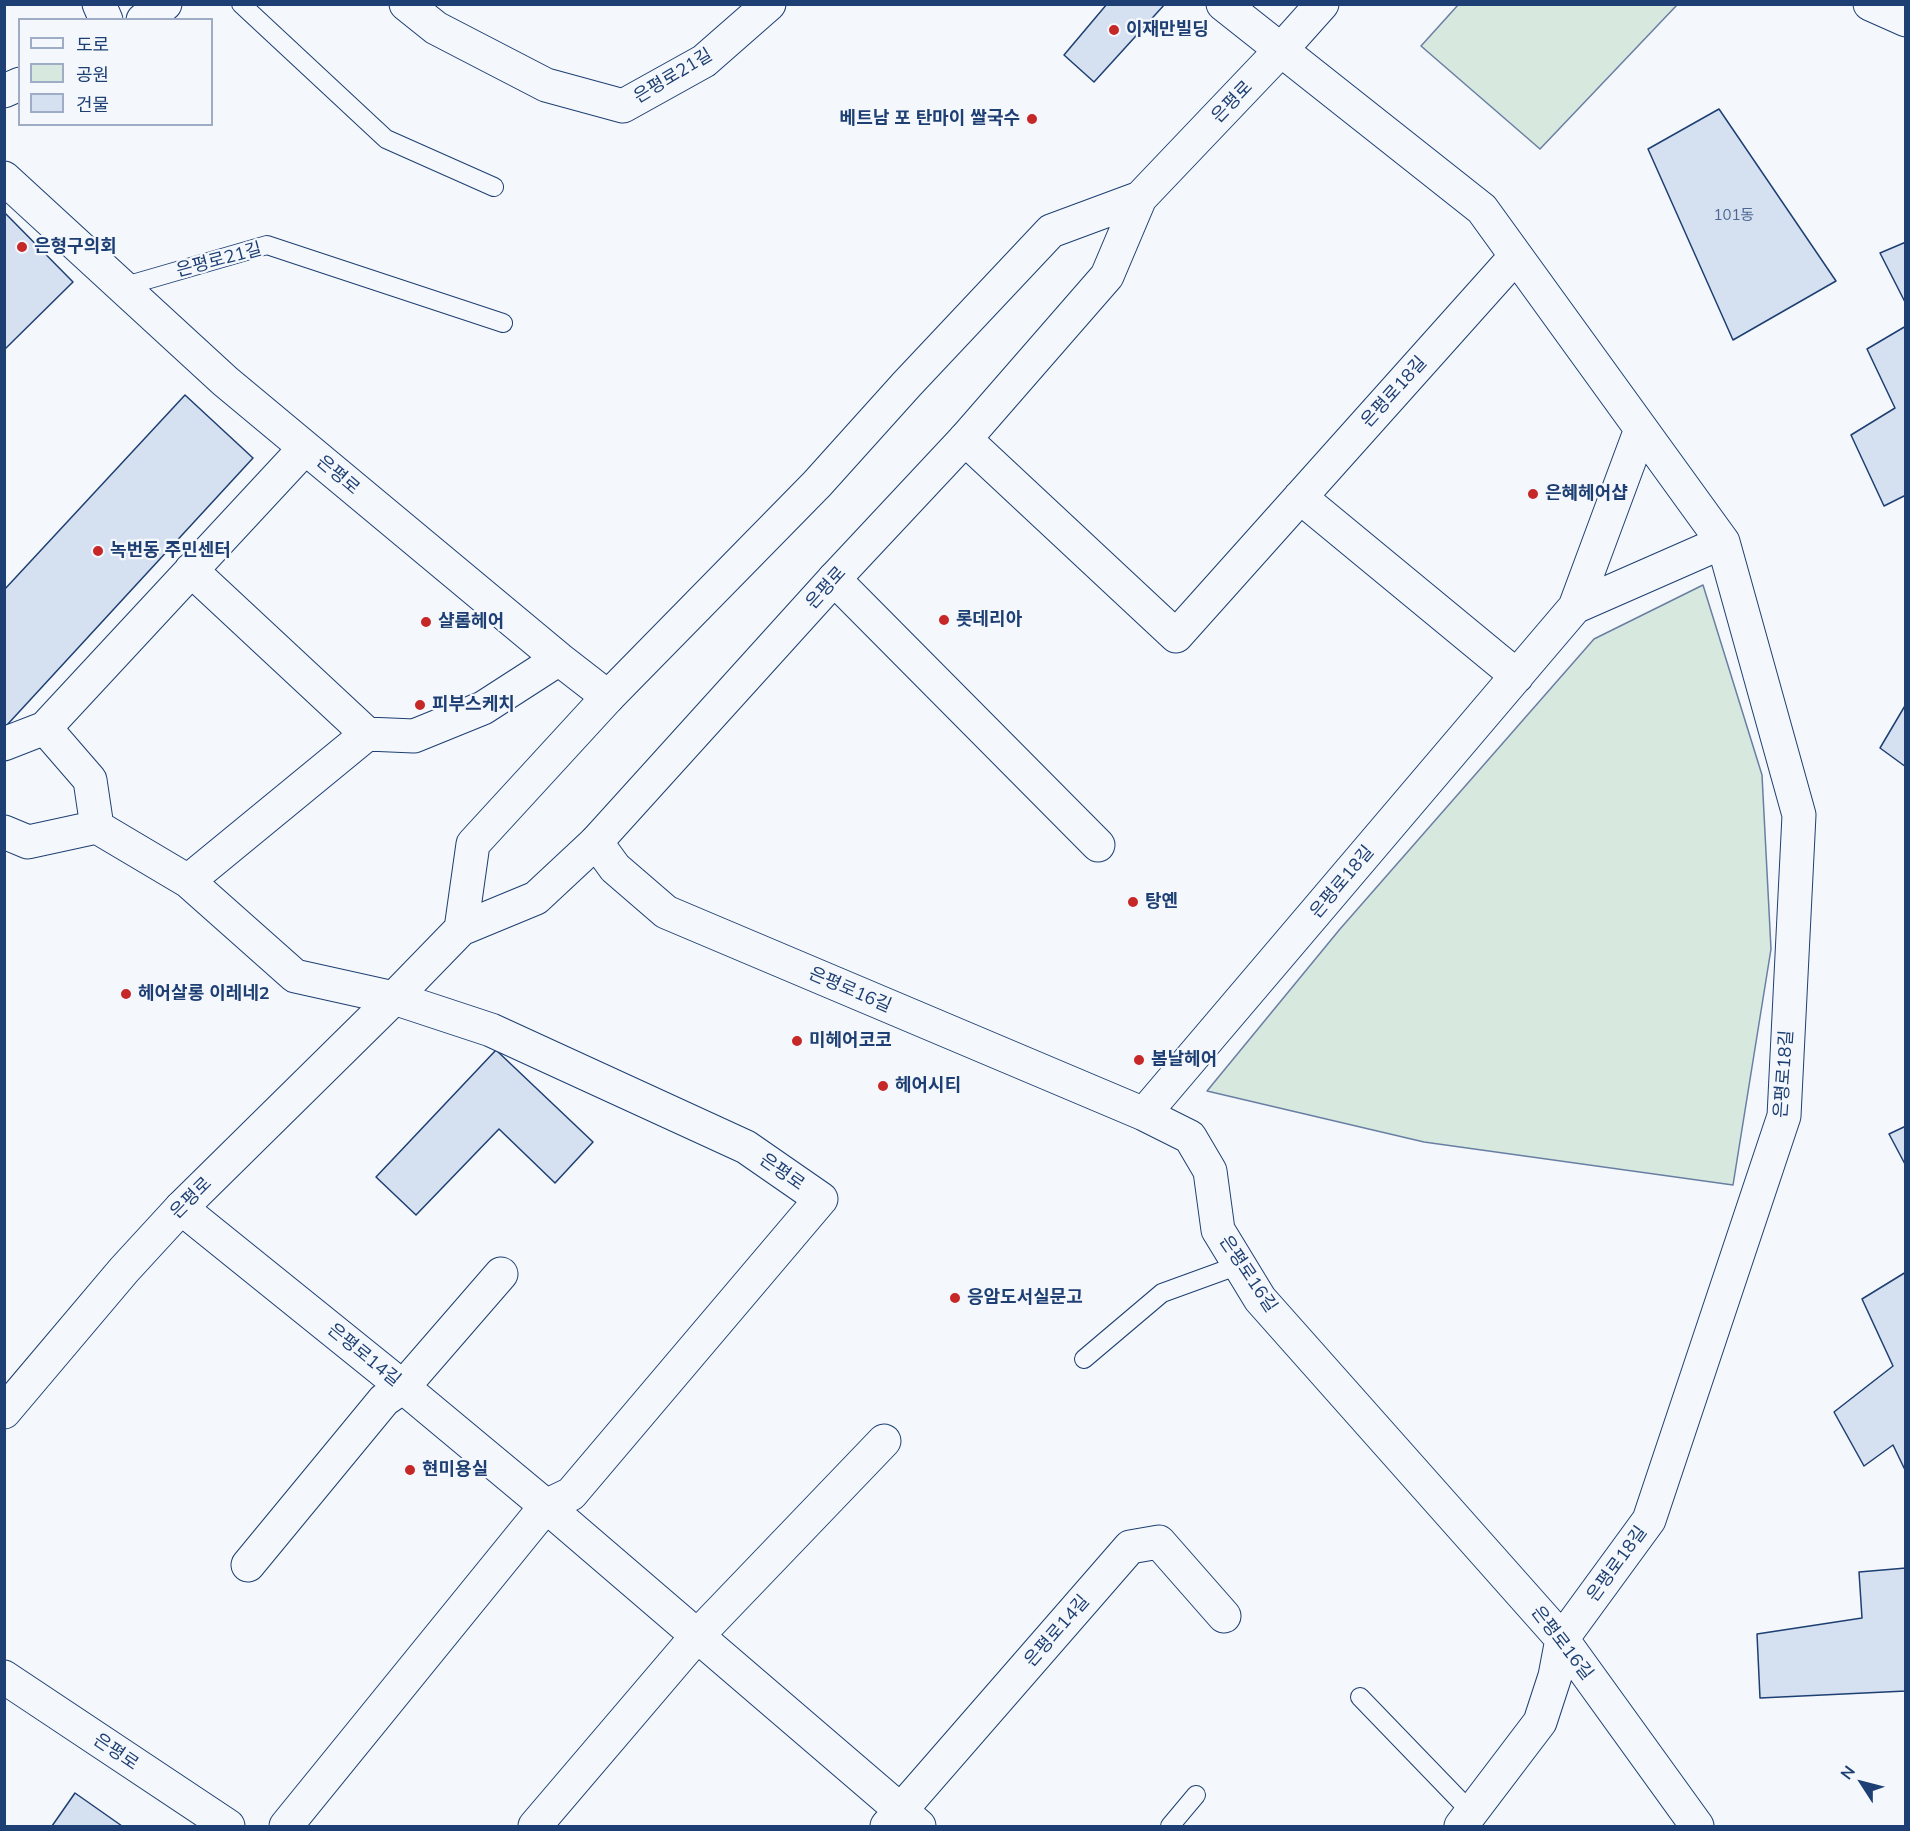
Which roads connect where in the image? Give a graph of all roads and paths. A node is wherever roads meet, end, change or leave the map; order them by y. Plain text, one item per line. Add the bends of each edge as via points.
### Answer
1 (99, 4) edge
2 (165, 4) edge
3 (241, 4) edge
4 (406, 4) edge
5 (769, 4) edge
6 (1223, 4) edge
7 (1322, 4) edge
8 (105, 18) edge
9 (146, 18) edge
10 (1281, 51) junction
11 (18, 85) edge
12 (4, 91) edge
13 (4, 178) edge
14 (494, 188) dead end
15 (1140, 198) junction
16 (1516, 256) junction
17 (122, 286) junction
18 (502, 323) dead end
19 (1641, 429) junction
20 (965, 439) junction
21 (305, 448) junction
22 (1300, 497) junction
23 (1723, 542) junction
24 (191, 570) junction
25 (834, 579) junction
26 (1575, 607) junction
27 (558, 659) junction
28 (1517, 676) junction
29 (608, 697) junction
30 (45, 728) junction
31 (367, 734) junction
32 (4, 744) edge
33 (97, 827) junction
34 (4, 832) edge
35 (596, 842) junction
36 (1098, 845) dead end
37 (188, 881) junction
38 (461, 928) junction
39 (394, 998) junction
40 (1144, 1114) junction
41 (181, 1208) junction
42 (1239, 1265) junction
43 (501, 1274) dead end
44 (1084, 1359) dead end
45 (403, 1387) junction
46 (8, 1400) edge
47 (884, 1440) dead end
48 (546, 1506) junction
49 (248, 1565) dead end
50 (1224, 1616) dead end
51 (697, 1636) junction
52 (1562, 1639) junction
53 (4, 1677) edge
54 (1360, 1697) dead end
55 (1196, 1795) dead end
56 (1466, 1819) edge
57 (902, 1821) edge
58 (228, 1827) edge
59 (286, 1827) edge
60 (534, 1827) edge
61 (1170, 1827) edge
62 (1697, 1827) edge

1 - 8 street
2 - 9 street
3 - 14 lane via 386,140
4 - 5 street, 은평로21길 via 436,28 546,85 622,106 705,61
6 - 10 street, 은평로18길
7 - 10 street, 은평로
10 - 15 street, 은평로
10 - 16 street, 은평로18길 via 1482,209
11 - 12 street
13 - 17 street
15 - 20 street, 은평로 via 1107,276
15 - 29 street, 은평로 via 1051,231 817,484
16 - 19 street, 은평로18길
16 - 22 street, 은평로18길
17 - 18 lane, 은평로21길 via 267,245
17 - 21 street, 은평로
19 - 23 street, 은평로18길
19 - 26 street
20 - 22 street, 은평로18길 via 1176,636
20 - 25 street, 은평로
21 - 24 street
21 - 27 street, 은평로
22 - 28 street
23 - 26 street, 은평로18길
23 - 52 street, 은평로18길 via 1799,815 1784,1116 1649,1520
24 - 30 street
24 - 31 street
25 - 35 street, 은평로
25 - 36 street
26 - 28 street, 은평로18길
27 - 29 street, 은평로
27 - 31 street via 483,708 414,736
28 - 40 street, 은평로18길
29 - 38 street, 은평로 via 473,843
30 - 32 street
30 - 33 street via 90,780
31 - 37 street
33 - 34 street via 27,842
33 - 37 street
35 - 38 street, 은평로 via 536,898
35 - 40 street, 은평로16길 via 615,868 666,912
37 - 39 street via 295,976
38 - 39 street, 은평로
39 - 41 street, 은평로
39 - 48 street, 은평로 via 491,1030 746,1147 821,1199 572,1494
40 - 42 street, 은평로16길 via 1190,1137 1210,1171 1218,1230
41 - 45 street, 은평로14길
41 - 46 street, 은평로
42 - 44 lane via 1161,1293
42 - 52 street, 은평로16길 via 1260,1299
43 - 45 street
45 - 48 street, 은평로14길
45 - 49 street via 384,1400
47 - 51 street
48 - 51 street, 은평로14길
48 - 59 street
50 - 57 street, 은평로14길 via 1159,1542 1130,1547
51 - 57 street, 은평로14길
51 - 60 street
52 - 56 street via 1540,1722
52 - 62 street, 은평로16길
53 - 58 street, 은평로
54 - 56 lane
55 - 61 lane

